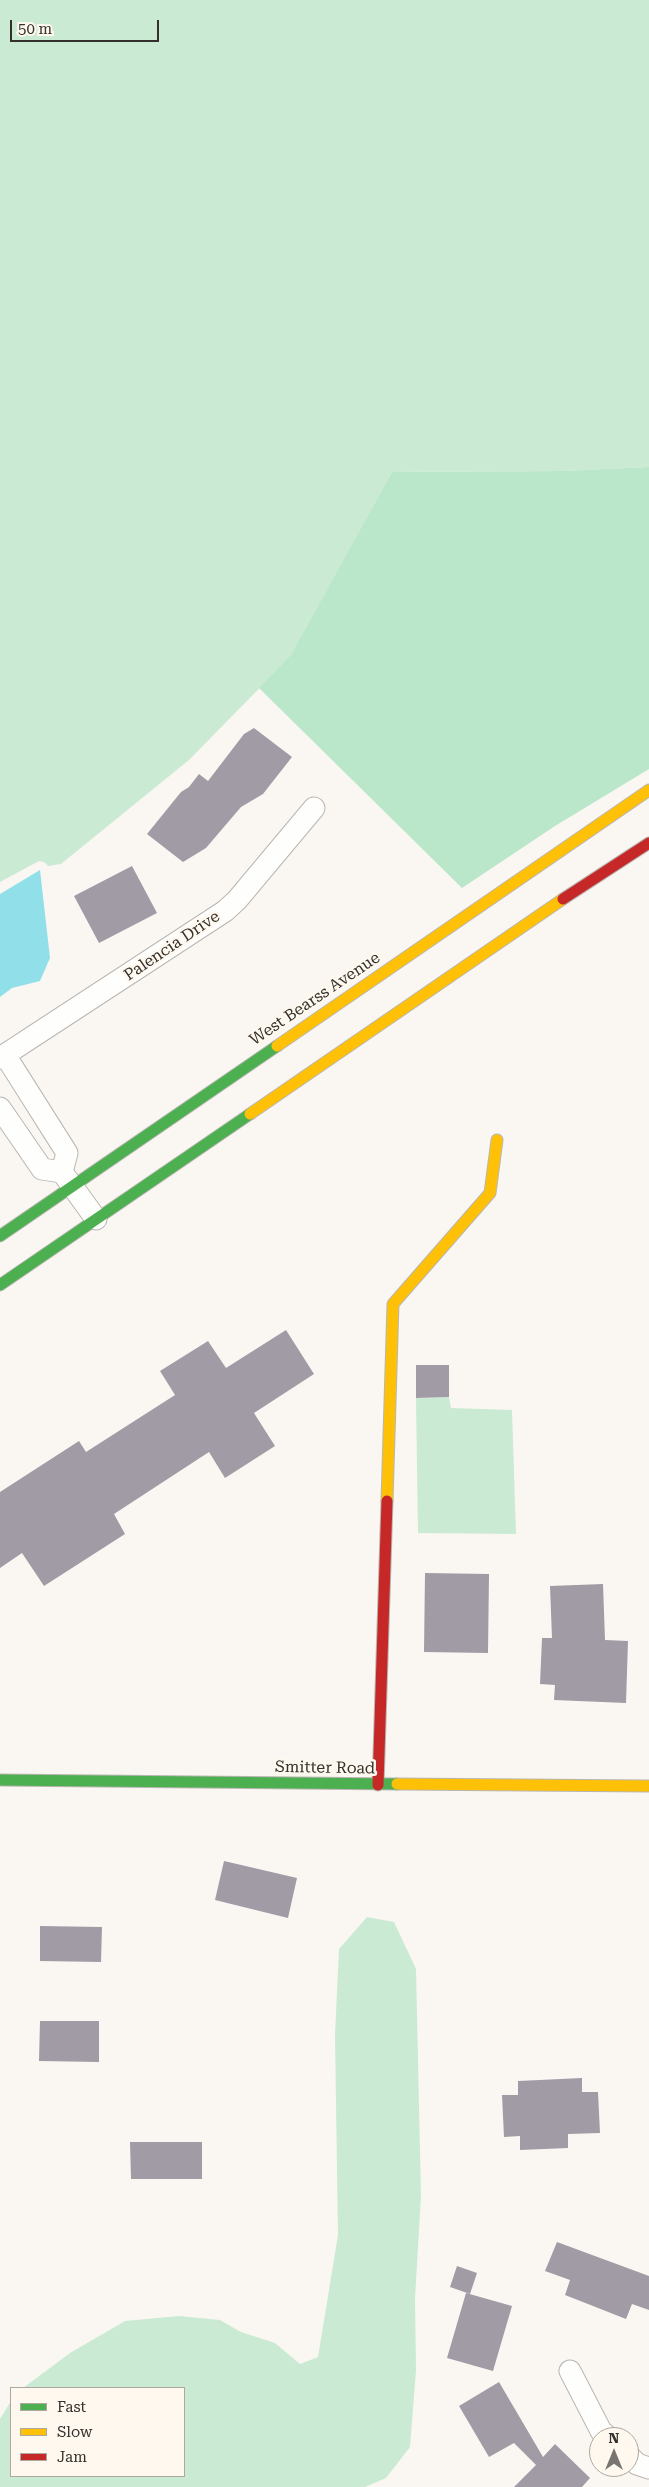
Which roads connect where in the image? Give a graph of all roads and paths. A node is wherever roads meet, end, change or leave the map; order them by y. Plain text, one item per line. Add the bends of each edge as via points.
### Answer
1 (649, 790) edge
2 (314, 808) dead end
3 (649, 843) edge
4 (588, 869) dead end
5 (584, 885) junction
6 (3, 1057) edge
7 (0, 1108) edge
8 (497, 1140) dead end
9 (66, 1179) junction
10 (96, 1219) junction
11 (0, 1236) edge
12 (0, 1285) edge
13 (0, 1780) edge
14 (378, 1785) junction
15 (649, 1786) edge
16 (570, 2371) dead end
17 (599, 2427) edge

1 - 9 main road, West Bearss Avenue
2 - 6 street, Palencia Drive via 225,911
3 - 5 main road
4 - 5 main road
5 - 10 main road
6 - 9 street, Palencia Drive via 67,1153
7 - 9 street via 42,1169
8 - 14 main road via 490,1194 394,1304
9 - 10 street
9 - 11 main road, West Bearss Avenue
10 - 12 main road
13 - 14 main road, Smitter Road
14 - 15 main road, Smitter Road
16 - 17 street

